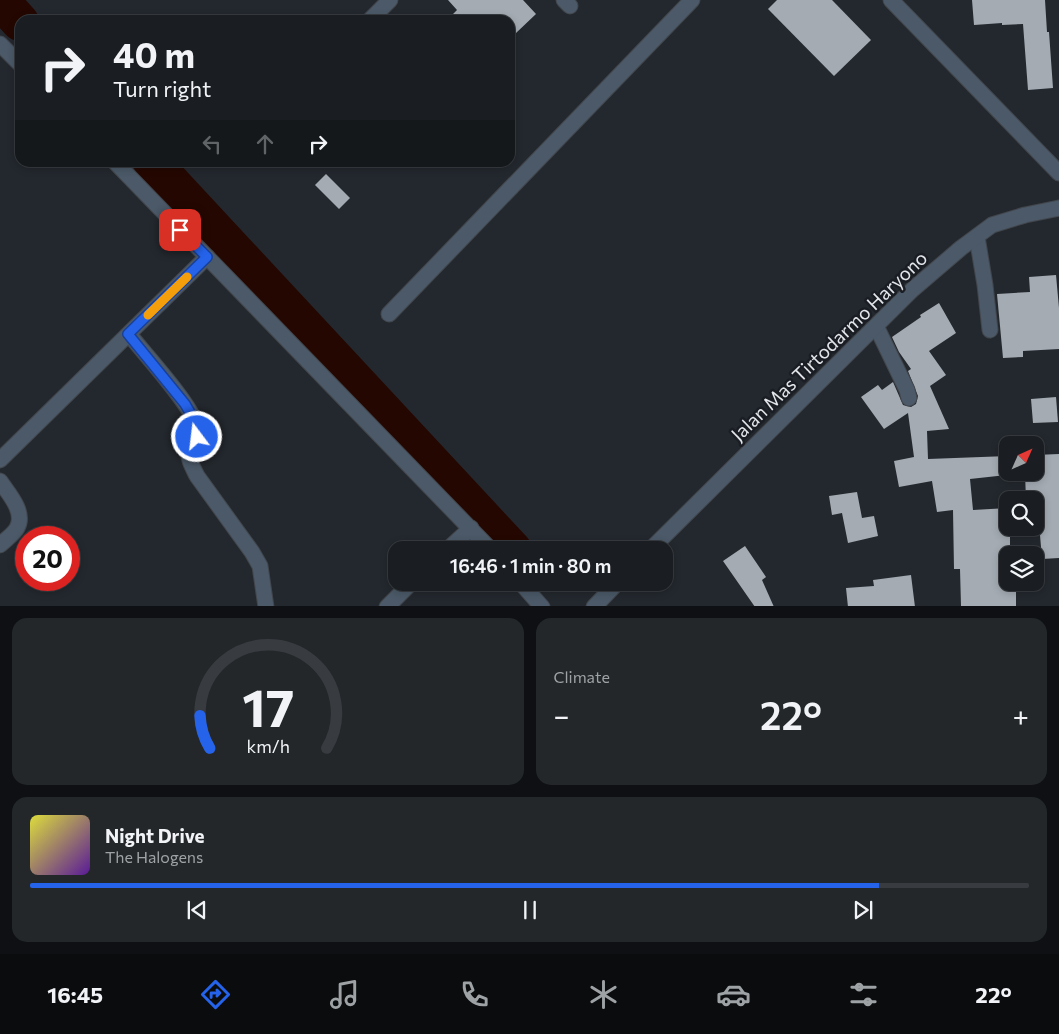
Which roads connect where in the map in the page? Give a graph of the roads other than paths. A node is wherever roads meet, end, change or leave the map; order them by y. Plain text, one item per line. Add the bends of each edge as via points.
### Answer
1 (390, 0) edge
2 (692, 0) edge
3 (891, 0) edge
4 (375, 15) edge
5 (0, 44) edge
6 (15, 59) edge
7 (120, 167) edge
8 (1059, 174) edge
9 (1059, 208) edge
10 (976, 237) junction
11 (207, 257) junction
12 (390, 314) dead end
13 (876, 326) junction
14 (990, 330) dead end
15 (128, 334) junction
16 (908, 398) dead end
17 (0, 460) edge
18 (0, 481) edge
19 (471, 528) junction
20 (457, 541) edge
21 (483, 541) edge
22 (659, 541) edge
23 (0, 545) edge
24 (402, 591) edge
25 (528, 591) edge
26 (609, 591) edge
27 (266, 606) edge
28 (386, 606) edge
29 (542, 606) edge
30 (594, 606) edge

1 - 4 street
2 - 12 street
3 - 8 street
5 - 6 street
7 - 11 street
9 - 10 street, Jalan Mas Tirtodarmo Haryono via 992,225
10 - 13 street, Jalan Mas Tirtodarmo Haryono via 912,290
10 - 14 street
11 - 15 street
11 - 19 street
13 - 16 street
13 - 22 street, Jalan Mas Tirtodarmo Haryono
15 - 17 street
15 - 27 street via 185,404 196,423 197,437 189,450 190,463 260,566
18 - 23 street via 20,517 17,528
19 - 20 street
19 - 21 street
24 - 28 street
25 - 29 street
26 - 30 street

